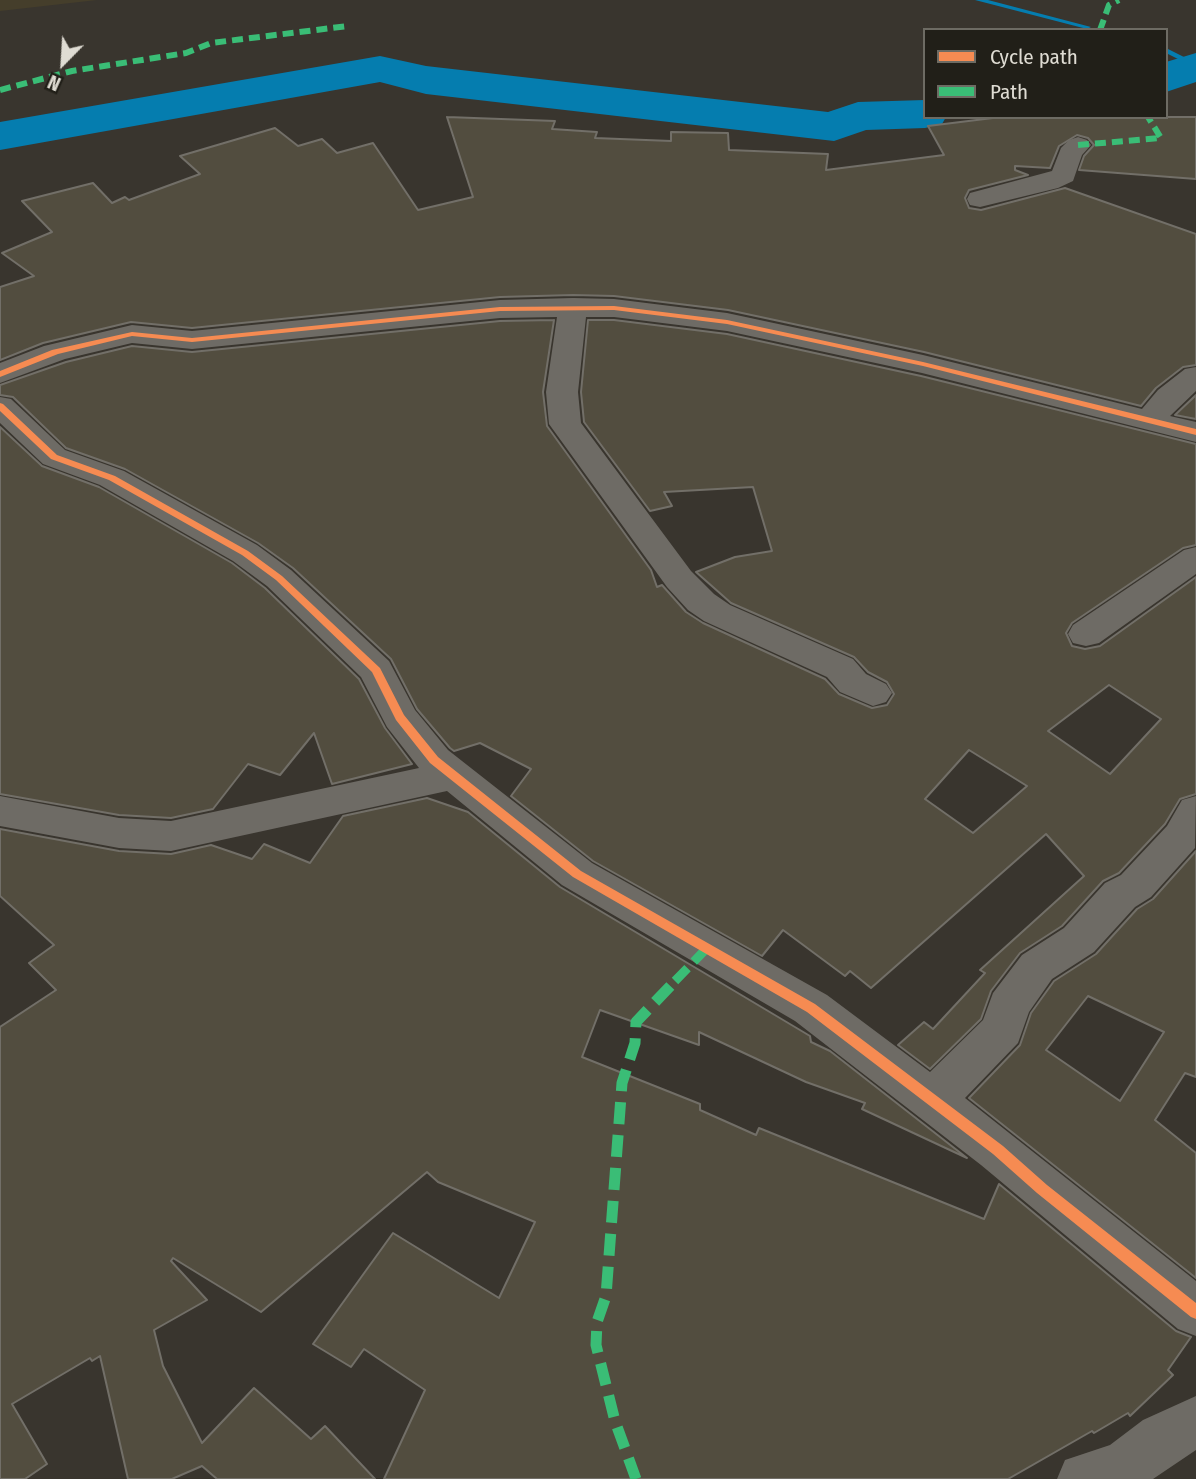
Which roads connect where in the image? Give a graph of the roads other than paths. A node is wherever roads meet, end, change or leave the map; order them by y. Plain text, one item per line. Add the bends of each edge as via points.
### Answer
1 (1078, 145) dead end
2 (980, 199) dead end
3 (573, 307) junction
4 (0, 374) edge
5 (1196, 376) edge
6 (0, 406) edge
7 (1150, 419) junction
8 (1196, 432) edge
9 (1196, 558) edge
10 (1086, 634) dead end
11 (873, 692) dead end
12 (456, 775) junction
13 (0, 811) edge
14 (1196, 811) edge
15 (934, 1099) junction
16 (1196, 1312) edge
17 (1196, 1422) edge
18 (1109, 1475) edge

1 - 2 street via 1070,153 1064,175
3 - 4 street via 500,309 192,340 132,334 55,352
3 - 7 street via 727,322
3 - 11 street via 562,391 565,424 679,579 716,613 840,668 853,683
5 - 7 street via 1168,397
6 - 12 street via 54,457 112,478 279,578 376,670 400,717 434,760
7 - 8 street
9 - 10 street
12 - 13 street via 171,835 119,833
12 - 15 street via 577,874 811,1008
14 - 15 street via 1181,837 1136,886 1120,895 1079,940 1037,967 1009,1006 1002,1030
15 - 16 street
17 - 18 street

